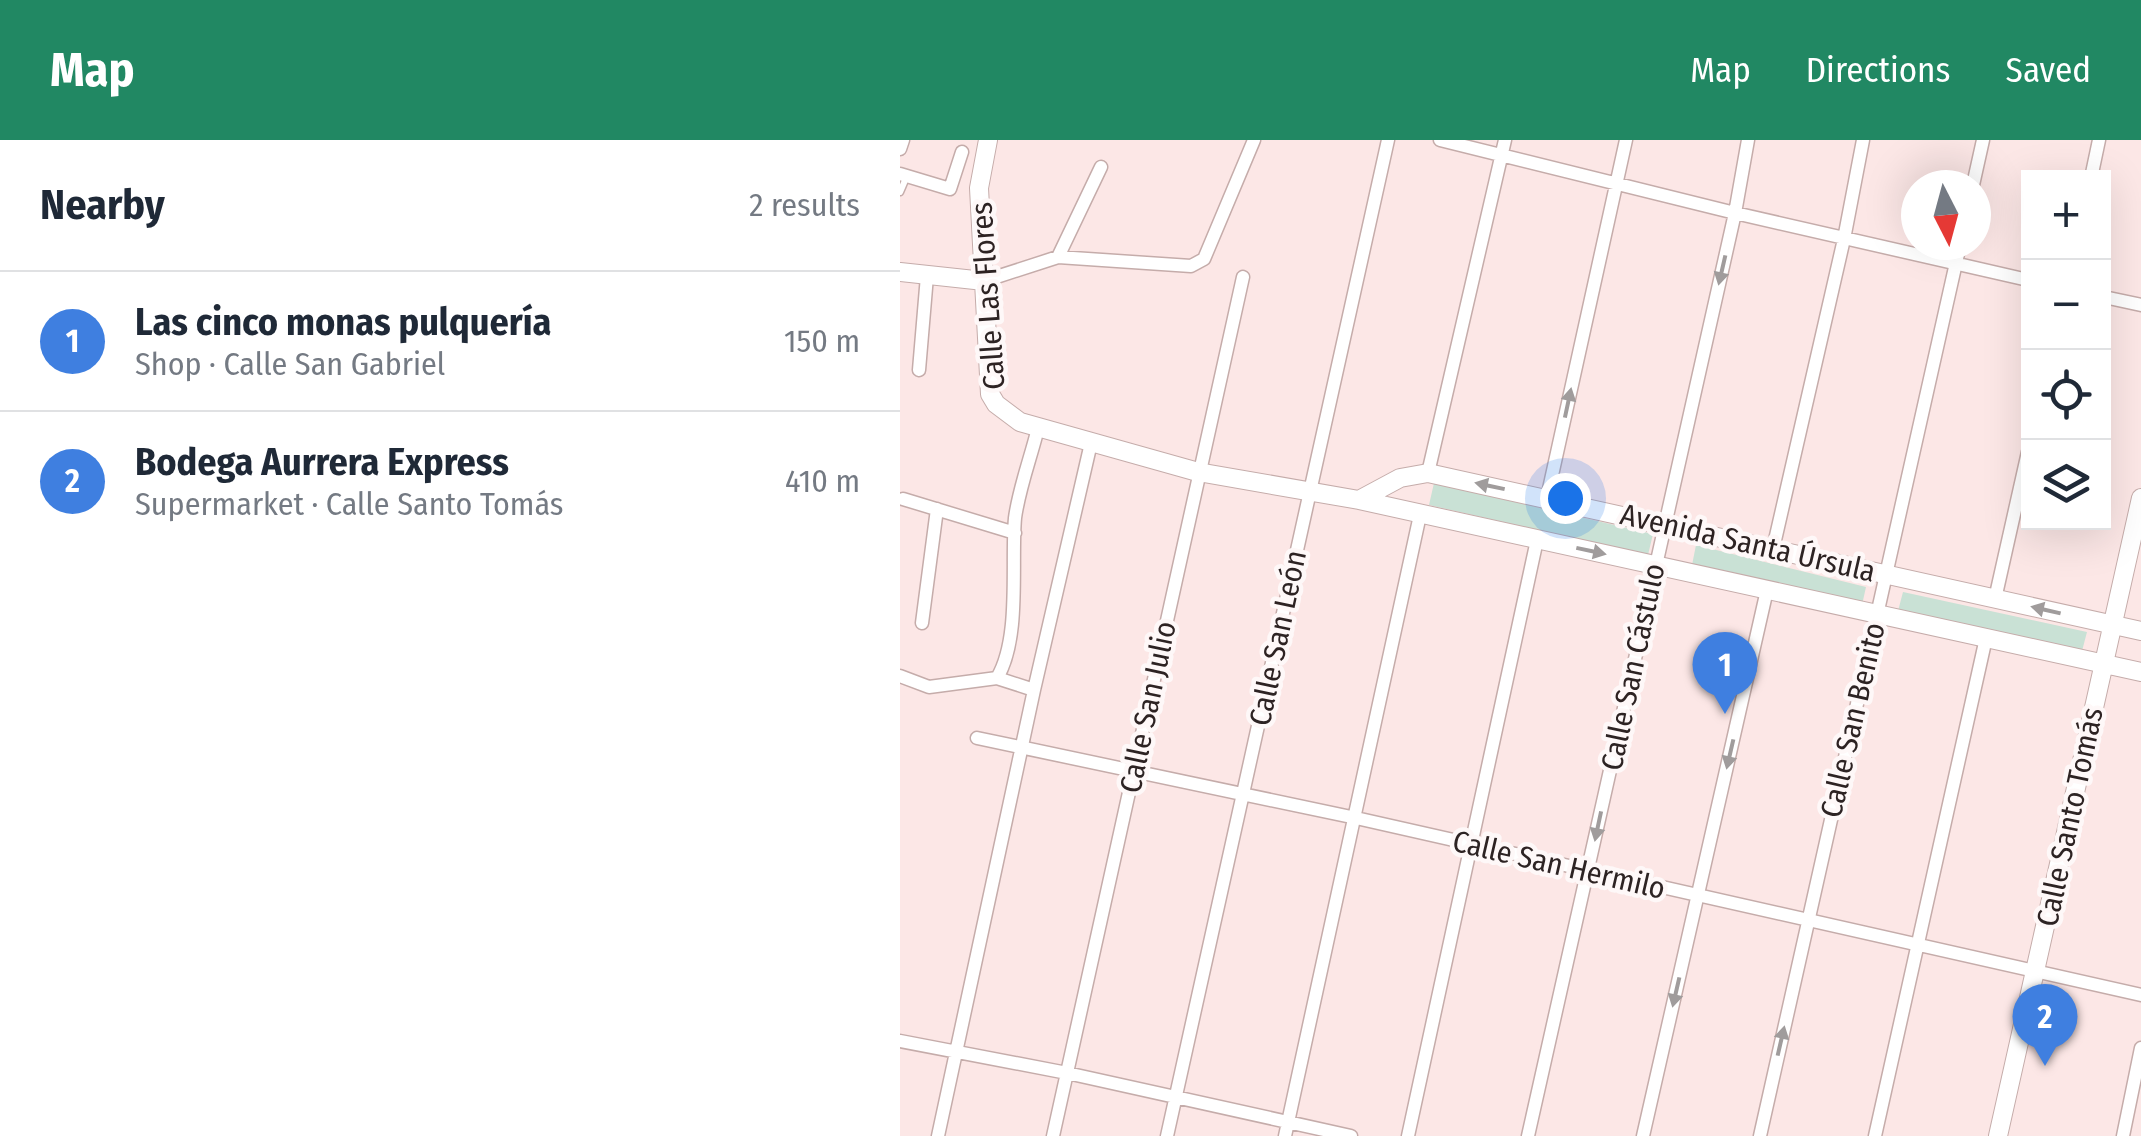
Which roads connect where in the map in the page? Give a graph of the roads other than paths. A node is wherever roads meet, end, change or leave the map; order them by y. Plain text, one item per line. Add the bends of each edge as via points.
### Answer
1 (903, 140) edge
2 (988, 140) edge
3 (1254, 140) edge
4 (1388, 140) edge
5 (1440, 140) edge
6 (1626, 140) edge
7 (1748, 140) edge
8 (1863, 140) edge
9 (1983, 140) edge
10 (2099, 140) edge
11 (1504, 147) edge
12 (900, 149) edge
13 (962, 152) dead end
14 (1102, 167) dead end
15 (1976, 170) edge
16 (2093, 170) edge
17 (903, 175) edge
18 (1616, 184) junction
19 (900, 192) edge
20 (1735, 214) junction
21 (1844, 239) junction
22 (1058, 257) junction
23 (1957, 260) edge
24 (1956, 264) junction
25 (900, 272) edge
26 (928, 276) junction
27 (1243, 277) dead end
28 (2021, 278) edge
29 (984, 281) junction
30 (2111, 299) edge
31 (2141, 305) edge
32 (919, 370) dead end
33 (1038, 428) junction
34 (1091, 443) junction
35 (1198, 472) junction
36 (1428, 472) junction
37 (2021, 483) edge
38 (1309, 494) junction
39 (902, 498) dead end
40 (1547, 498) junction
41 (2141, 498) edge
42 (1359, 500) junction
43 (937, 509) junction
44 (1420, 515) junction
45 (1664, 525) junction
46 (1015, 533) junction
47 (1538, 540) junction
48 (1773, 549) junction
49 (1655, 565) junction
50 (1885, 574) junction
51 (1766, 590) junction
52 (1995, 599) junction
53 (1876, 614) junction
54 (922, 622) dead end
55 (2112, 625) junction
56 (2141, 632) edge
57 (1986, 638) junction
58 (2104, 663) junction
59 (2141, 672) edge
60 (900, 676) edge
61 (996, 678) junction
62 (1034, 690) junction
63 (977, 738) dead end
64 (1022, 746) junction
65 (1135, 770) junction
66 (1244, 794) junction
67 (1356, 818) junction
68 (1470, 845) junction
69 (1588, 872) junction
70 (1698, 896) junction
71 (1808, 920) junction
72 (1916, 943) junction
73 (2036, 970) junction
74 (2141, 995) edge
75 (900, 1042) edge
76 (2141, 1048) edge
77 (957, 1052) junction
78 (1067, 1074) junction
79 (1175, 1097) junction
80 (1287, 1129) edge
81 (938, 1136) edge
82 (1053, 1136) edge
83 (1166, 1136) edge
84 (1351, 1136) edge
85 (1408, 1136) edge
86 (1528, 1136) edge
87 (1643, 1136) edge
88 (1760, 1136) edge
89 (1875, 1136) edge
90 (1998, 1136) edge
91 (2123, 1136) edge

1 - 12 street
2 - 29 street, Calle Las Flores via 979,188
3 - 22 street via 1204,259 1191,266
4 - 38 street, Calle San León
5 - 11 street
6 - 18 street
7 - 20 street, Calle San Cástulo
8 - 21 street
9 - 15 street
10 - 16 street
11 - 18 street
11 - 36 street
13 - 17 street via 950,189
14 - 22 street
17 - 19 lane
18 - 20 street
40 -> 18 street
20 - 21 street
20 -> 45 street, Calle San Cástulo
21 - 24 street
21 - 48 street
22 - 29 street
23 - 24 street, Calle San Benito
24 - 28 street
24 - 50 street, Calle San Benito
25 - 26 street
26 - 29 street
26 - 32 street
27 - 35 street, Calle San Julio
29 - 33 street, Calle Las Flores via 990,394 1006,413
30 - 31 street
33 - 34 street, Avenida Santa Úrsula
33 - 46 street
34 - 35 street, Avenida Santa Úrsula
34 - 62 street
35 - 38 street, Avenida Santa Úrsula
35 - 65 street, Calle San Julio
40 -> 36 street, Avenida Santa Úrsula
36 - 42 street
37 - 52 street
38 - 42 street, Avenida Santa Úrsula
38 - 66 street, Calle San León
39 - 43 street
40 - 45 street, Avenida Santa Úrsula
41 - 55 street, Calle Santo Tomás
42 - 44 street, Avenida Santa Úrsula
43 - 46 street
43 - 54 street
44 - 47 street, Avenida Santa Úrsula
44 - 67 street
45 - 48 street, Avenida Santa Úrsula
45 - 49 street, Calle San Cástulo
46 - 61 street via 1007,654
47 -> 49 street, Avenida Santa Úrsula
47 - 68 street
48 - 50 street, Avenida Santa Úrsula
49 - 51 street, Avenida Santa Úrsula
49 -> 69 street, Calle San Cástulo
50 - 52 street, Avenida Santa Úrsula
50 - 53 street, Calle San Benito
51 - 53 street, Avenida Santa Úrsula
51 -> 70 street
55 -> 52 street, Avenida Santa Úrsula
53 - 57 street, Avenida Santa Úrsula
53 - 71 street, Calle San Benito
55 - 56 street, Avenida Santa Úrsula
55 - 58 street, Calle Santo Tomás
57 - 58 street, Avenida Santa Úrsula
57 - 72 street
58 - 59 street, Avenida Santa Úrsula
58 - 73 street, Calle Santo Tomás
60 - 61 street via 928,687
61 - 62 street
62 - 64 street
63 - 64 street, Calle San Hermilo
64 - 65 street, Calle San Hermilo
64 - 77 street
65 - 66 street, Calle San Hermilo
65 - 78 street, Calle San Julio
66 - 67 street, Calle San Hermilo
66 - 79 street, Calle San León
67 - 68 street, Calle San Hermilo
67 - 80 street
68 - 69 street, Calle San Hermilo
68 - 85 street
69 - 70 street, Calle San Hermilo
69 - 86 street, Calle San Cástulo
70 - 71 street, Calle San Hermilo
70 -> 87 street
71 - 72 street, Calle San Hermilo
88 -> 71 street, Calle San Benito
72 - 73 street, Calle San Hermilo
72 - 89 street
73 - 74 street, Calle San Hermilo
73 - 90 street, Calle Santo Tomás
75 - 77 street
76 - 91 street
77 - 78 street
77 - 81 street
78 - 79 street
78 - 82 street, Calle San Julio
79 - 80 street
79 - 83 street, Calle San León
80 - 84 street

